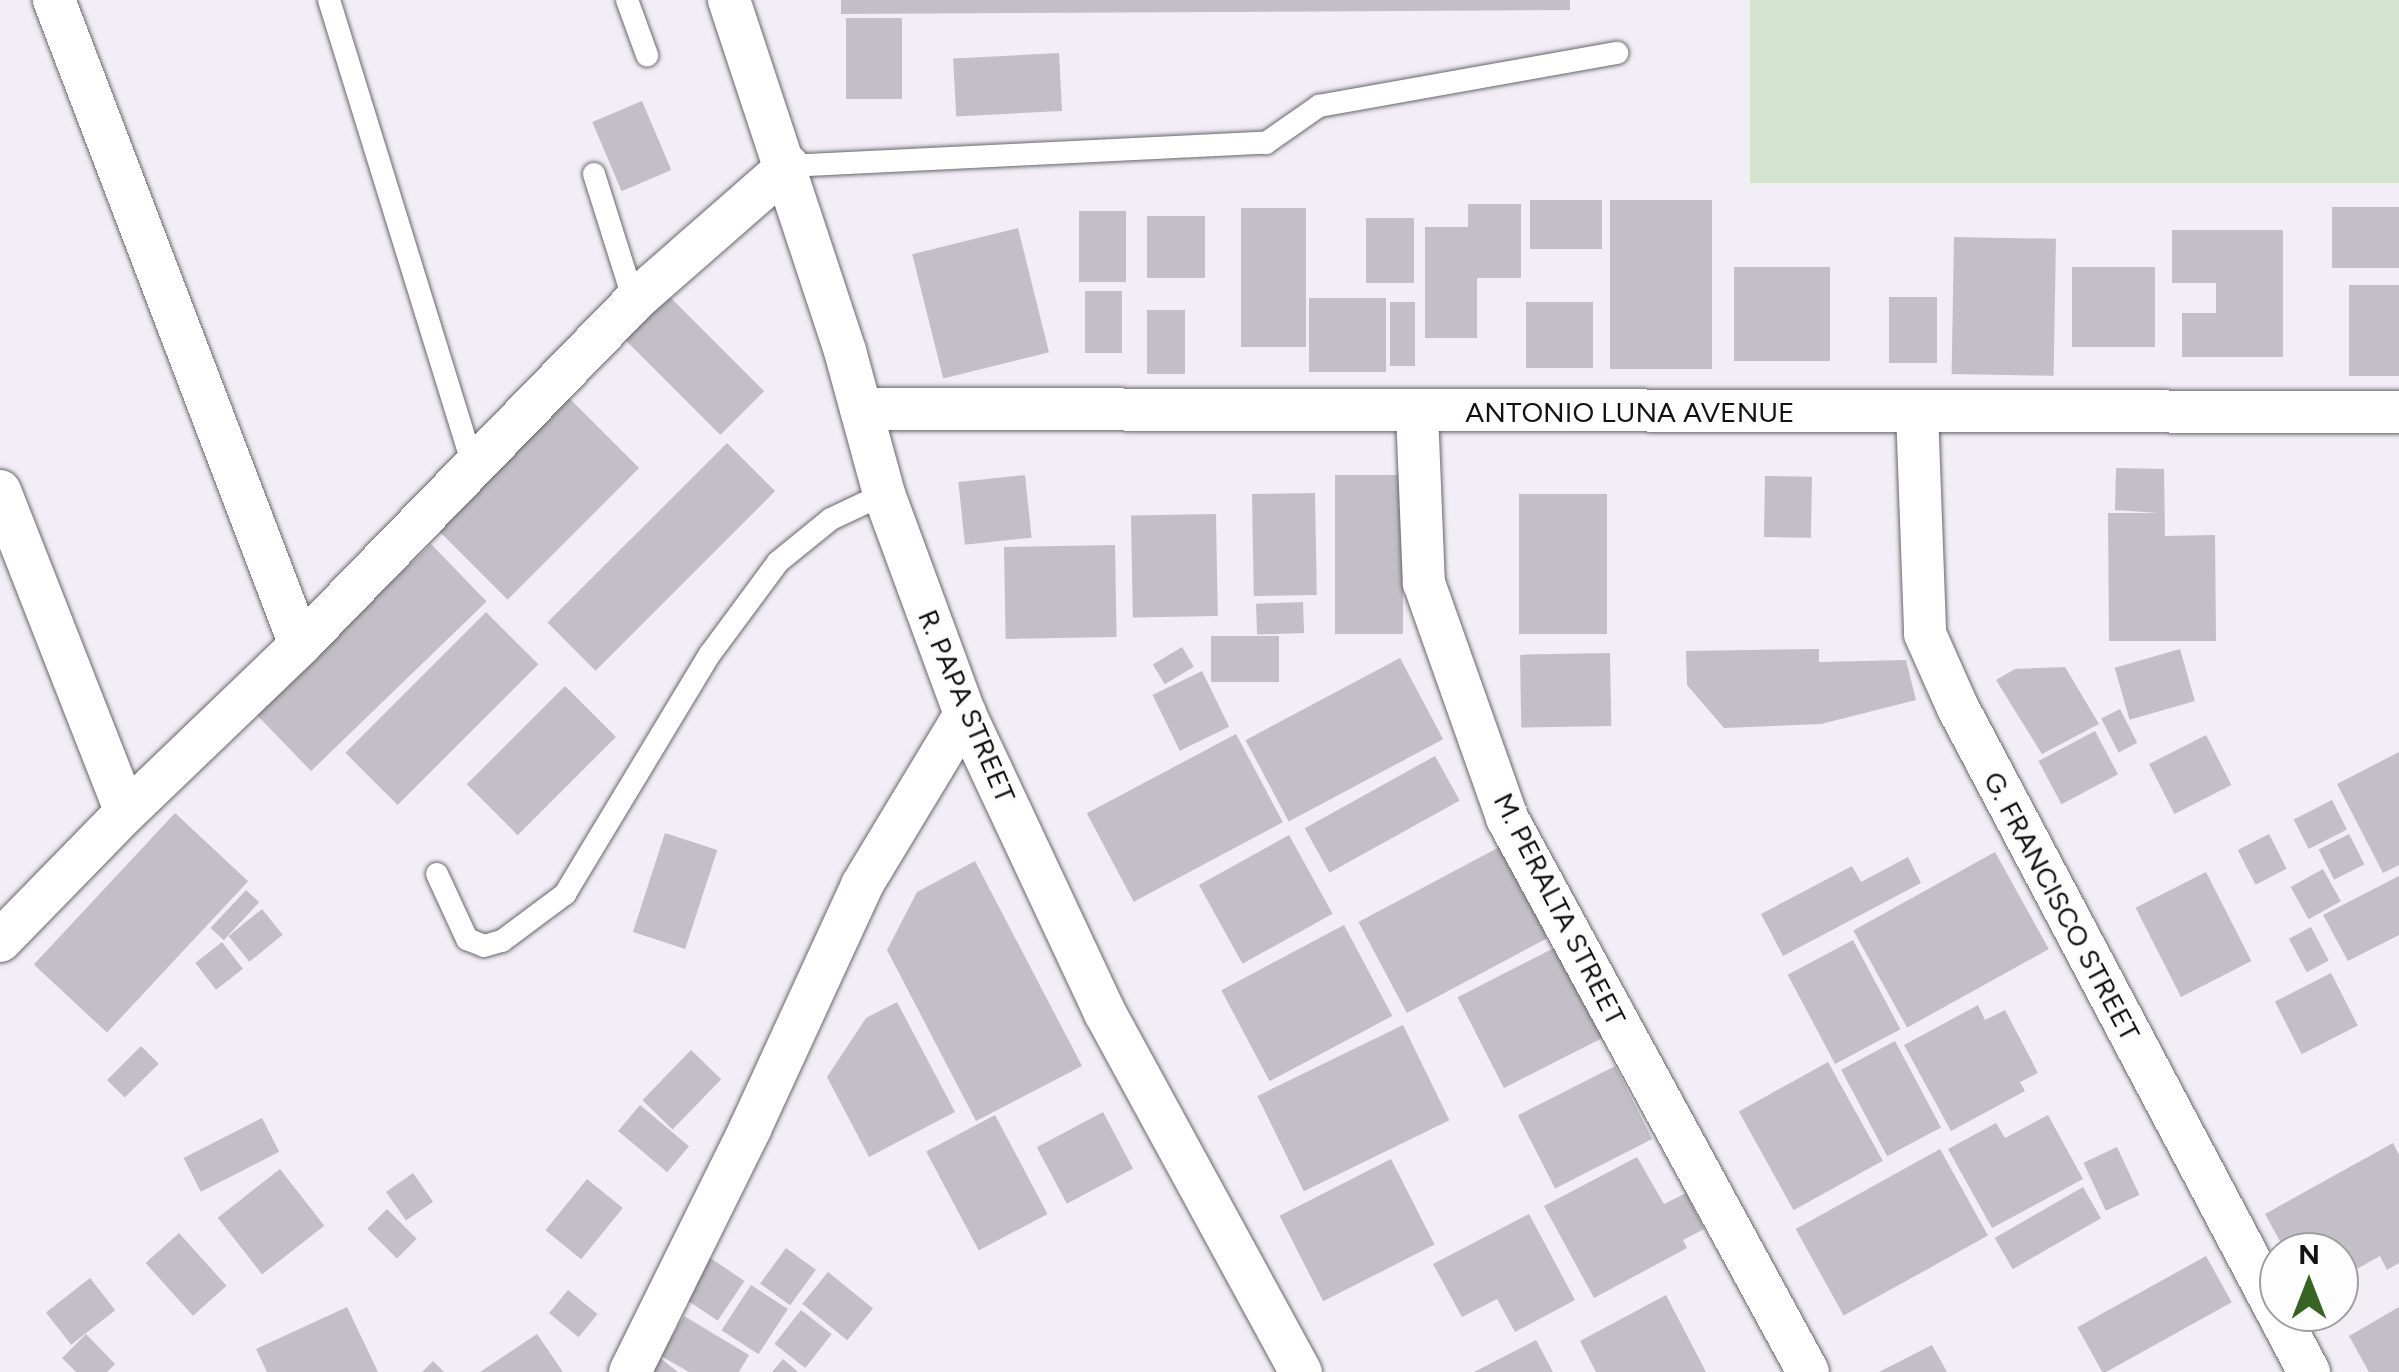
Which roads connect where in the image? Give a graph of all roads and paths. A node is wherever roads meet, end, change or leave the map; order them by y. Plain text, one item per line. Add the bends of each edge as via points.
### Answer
1 (54, 0) edge
2 (329, 0) edge
3 (627, 0) edge
4 (729, 0) edge
5 (1617, 54) dead end
6 (647, 55) dead end
7 (788, 166) junction
8 (594, 174) dead end
9 (634, 301) junction
10 (862, 409) junction
11 (1417, 412) junction
12 (1917, 412) junction
13 (2398, 421) edge
14 (473, 466) junction
15 (0, 491) edge
16 (884, 494) junction
17 (300, 645) junction
18 (966, 714) junction
19 (126, 812) junction
20 (437, 874) dead end
21 (0, 941) edge
22 (630, 1372) edge
23 (1301, 1372) edge
24 (1808, 1372) edge
25 (2309, 1372) edge

1 - 17 street
2 - 14 lane
3 - 6 lane
4 - 7 street, R. PAPA STREET
5 - 7 lane via 1319,106 1266,143
7 - 9 street
7 - 10 street, R. PAPA STREET
8 - 9 lane
9 - 14 street
10 - 11 street, ANTONIO LUNA AVENUE
10 - 16 street, R. PAPA STREET
11 - 12 street, ANTONIO LUNA AVENUE
11 - 24 street, M. PERALTA STREET via 1424,583 1506,818
12 - 13 street, ANTONIO LUNA AVENUE
12 - 25 street, G. FRANCISCO STREET via 1924,634
14 - 17 street
15 - 19 street
16 - 18 street, R. PAPA STREET
16 - 20 lane via 831,519 778,562 710,654 565,894 502,941 484,946 466,938
17 - 19 street
18 - 22 street via 862,885
18 - 23 street, R. PAPA STREET via 1105,1013
19 - 21 street

